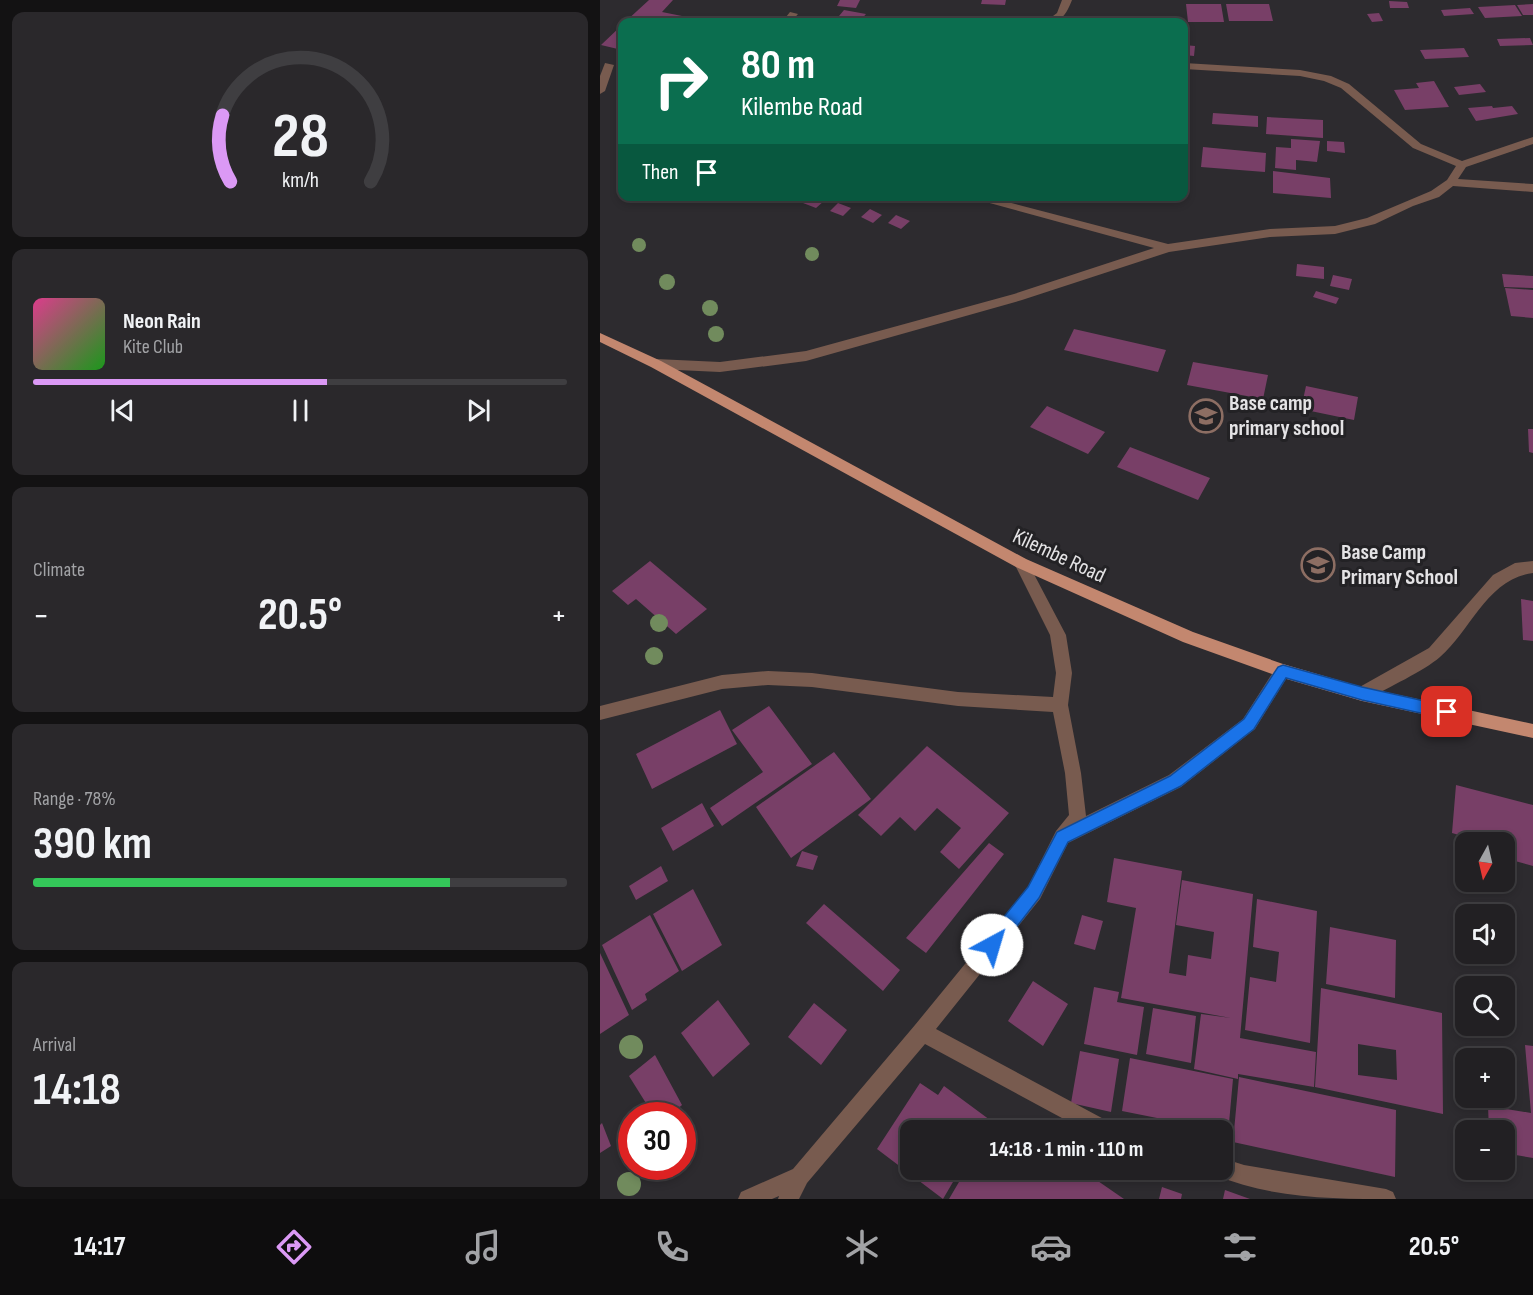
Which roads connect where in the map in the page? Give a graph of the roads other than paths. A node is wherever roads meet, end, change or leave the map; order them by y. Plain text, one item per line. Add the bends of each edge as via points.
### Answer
1 (1067, 0) edge
2 (794, 14) dead end
3 (790, 18) edge
4 (1056, 18) edge
5 (609, 65) dead end
6 (1188, 66) edge
7 (600, 91) edge
8 (1533, 141) edge
9 (1462, 165) junction
10 (1451, 182) junction
11 (1533, 188) edge
12 (988, 201) edge
13 (1168, 248) junction
14 (600, 337) edge
15 (656, 364) junction
16 (1021, 563) junction
17 (1533, 567) edge
18 (1283, 671) junction
19 (1362, 694) junction
20 (1060, 705) junction
21 (600, 713) edge
22 (1533, 731) edge
23 (1062, 837) junction
24 (922, 1032) junction
25 (1086, 1120) edge
26 (1233, 1172) edge
27 (800, 1176) junction
28 (748, 1199) edge
29 (788, 1199) edge
30 (1386, 1199) edge

1 - 4 street
2 - 3 street
5 - 7 street
6 - 9 street via 1327,78 1345,86 1416,146
8 - 9 street
9 - 10 street
10 - 11 street
10 - 13 street via 1435,194 1344,228 1270,233
12 - 13 street
13 - 15 street via 1017,297 806,356 720,367
14 - 15 main road, Kilembe Road
15 - 16 main road, Kilembe Road
16 - 18 main road, Kilembe Road via 1188,637
16 - 20 street via 1058,635 1064,673
17 - 19 street via 1515,569 1498,579 1434,653
18 - 19 main road, Kilembe Road
18 - 23 street via 1249,724 1175,781
19 - 22 main road, Kilembe Road
20 - 21 street via 958,699 768,678 722,682
20 - 23 street via 1078,817
23 - 24 street via 1034,893
24 - 25 street
24 - 27 street
26 - 30 street
27 - 28 street
27 - 29 street

